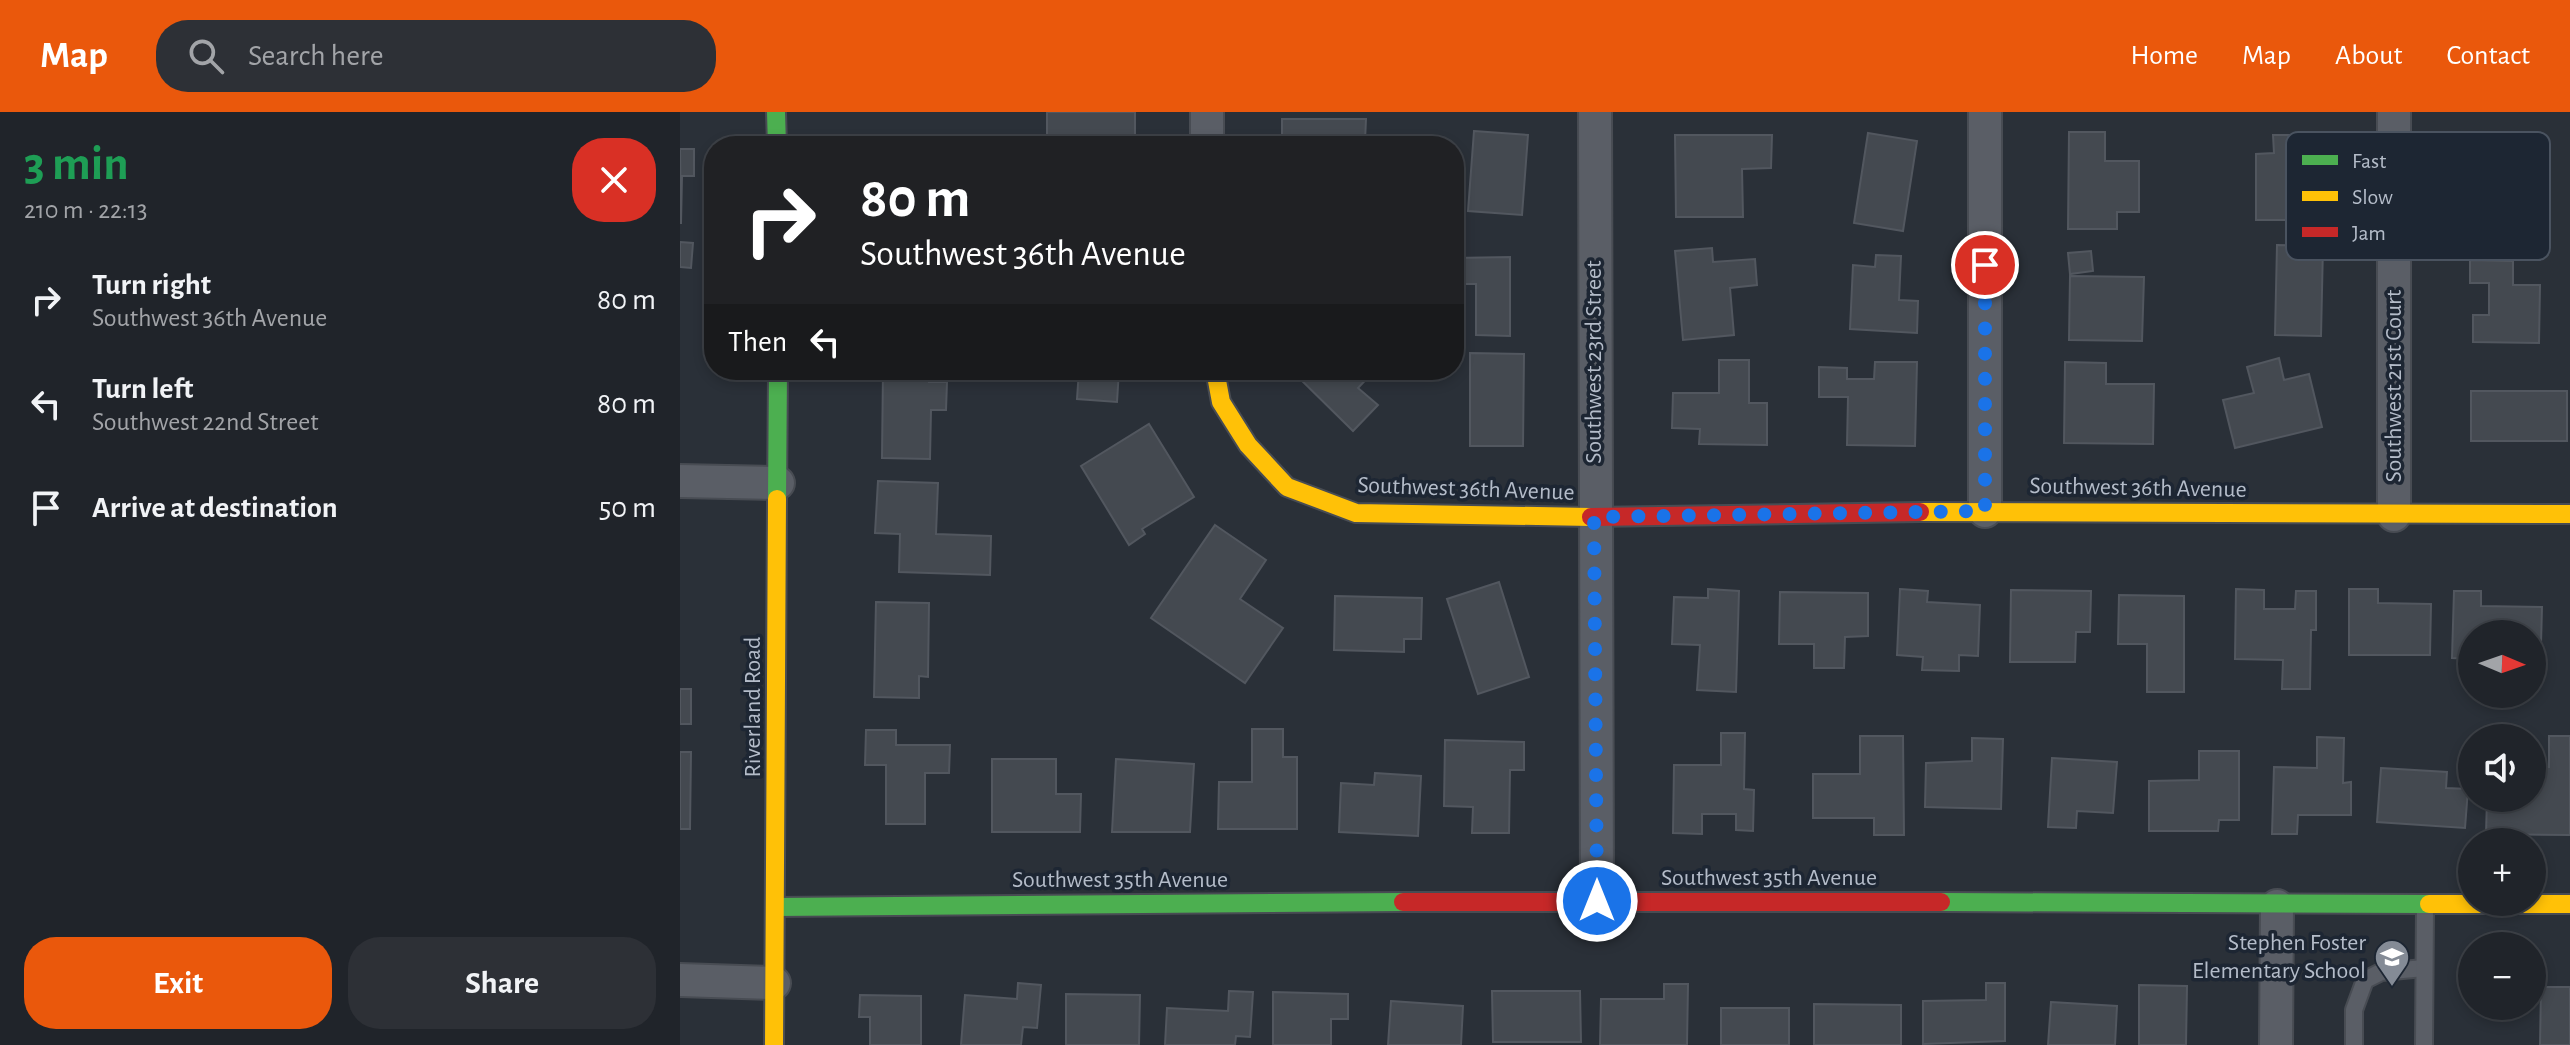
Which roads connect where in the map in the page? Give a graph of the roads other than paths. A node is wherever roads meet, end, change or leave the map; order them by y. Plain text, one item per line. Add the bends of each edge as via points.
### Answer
1 (776, 112) edge
2 (1207, 112) edge
3 (1595, 112) edge
4 (1985, 112) edge
5 (777, 136) edge
6 (1207, 136) edge
7 (2394, 260) edge
8 (778, 380) edge
9 (1217, 380) edge
10 (680, 481) edge
11 (778, 483) junction
12 (1985, 511) junction
13 (2570, 514) edge
14 (2394, 515) junction
15 (1594, 517) junction
16 (1597, 901) junction
17 (2570, 904) edge
18 (2425, 905) junction
19 (2277, 906) junction
20 (775, 907) junction
21 (2424, 968) junction
22 (680, 980) edge
23 (774, 983) junction
24 (774, 1045) edge
25 (2276, 1045) edge
26 (2354, 1045) edge
27 (2424, 1045) edge

1 - 5 street
2 - 6 street
3 - 15 street, Southwest 23rd Street
4 - 12 street
7 - 14 street, Southwest 21st Court
8 - 11 street, Riverland Road
9 - 15 street, Southwest 36th Avenue via 1221,402 1248,445 1287,487 1356,513
10 - 11 street
11 - 20 street, Riverland Road
12 - 14 street, Southwest 36th Avenue
12 - 15 street, Southwest 36th Avenue
13 - 14 street, Southwest 36th Avenue
15 - 16 street, Southwest 23rd Street
16 - 19 street, Southwest 35th Avenue
16 - 20 street, Southwest 35th Avenue
17 - 18 street, Southwest 35th Avenue
18 - 19 street, Southwest 35th Avenue
18 - 21 lane
19 - 25 street
20 - 23 street, Riverland Road
21 - 26 lane via 2381,972 2365,980 2354,1010
21 - 27 lane
22 - 23 street
23 - 24 street, Riverland Road

